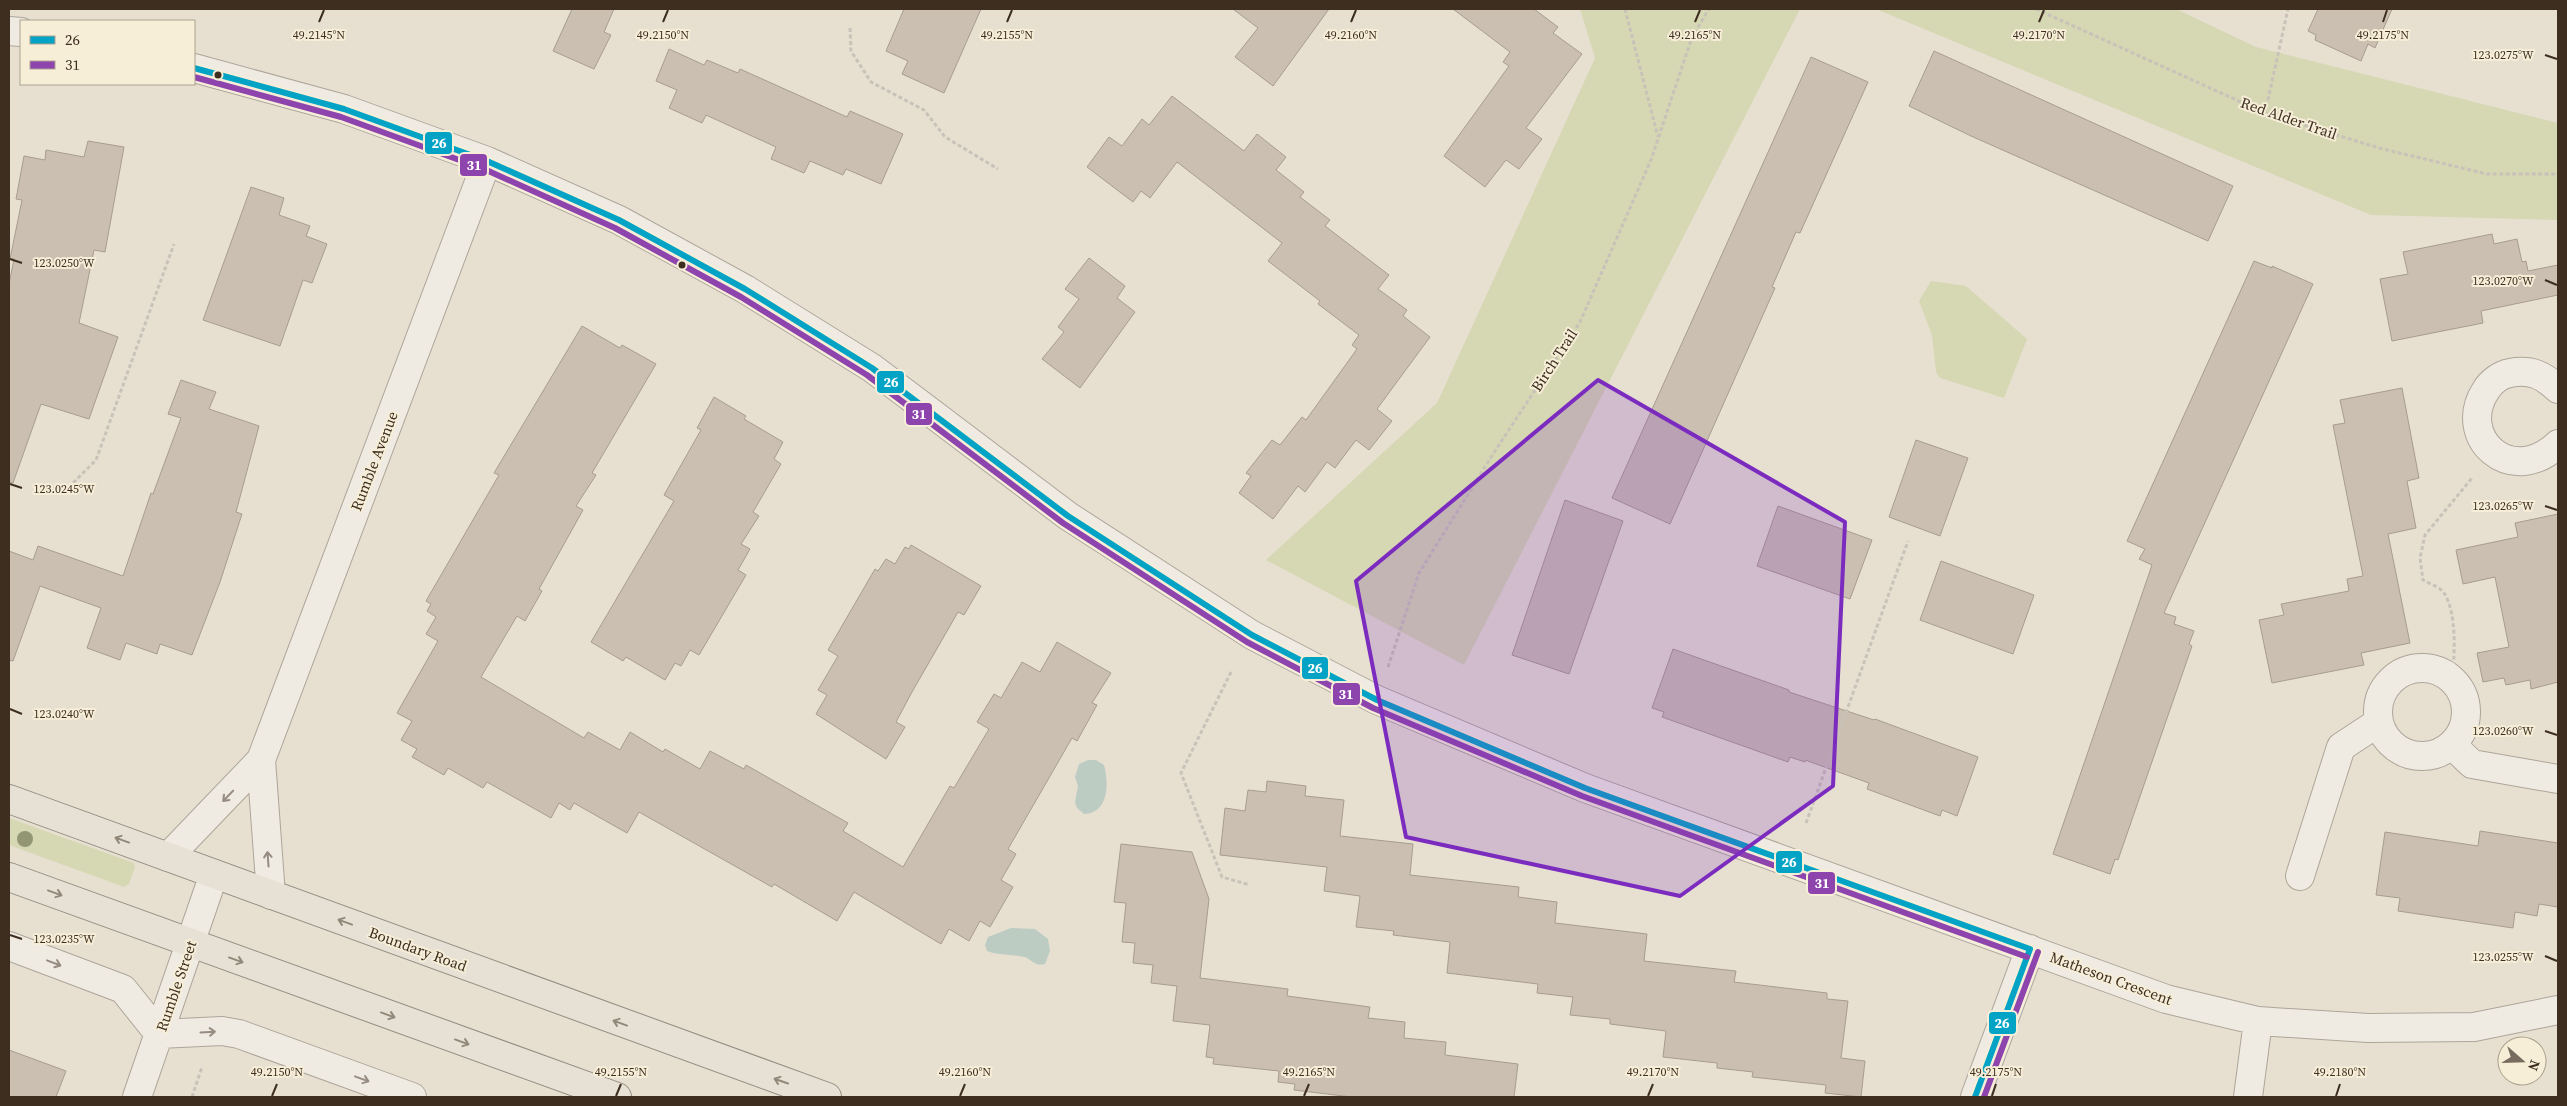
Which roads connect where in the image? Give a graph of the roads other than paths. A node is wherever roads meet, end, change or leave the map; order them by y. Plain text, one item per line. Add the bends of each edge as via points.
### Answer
1 (195, 68) edge
2 (487, 162) junction
3 (2558, 388) edge
4 (2558, 444) edge
5 (2380, 722) junction
6 (2452, 745) junction
7 (261, 760) junction
8 (2558, 779) edge
9 (9, 799) edge
10 (168, 857) junction
11 (214, 874) junction
12 (9, 876) edge
13 (2300, 876) dead end
14 (271, 895) junction
15 (190, 943) junction
16 (9, 946) edge
17 (2030, 948) junction
18 (2558, 1010) edge
19 (2258, 1021) junction
20 (159, 1034) junction
21 (137, 1097) edge
22 (412, 1097) edge
23 (617, 1097) edge
24 (827, 1097) edge
25 (1975, 1097) edge
26 (2248, 1097) edge

1 - 2 street, Matheson Crescent via 344,109
2 - 7 street, Rumble Avenue
2 - 17 street, Matheson Crescent via 619,220 745,289 872,368 1068,516 1244,630 1377,700 1585,788
3 - 4 street via 2544,376 2526,371 2507,373 2490,383 2480,399 2476,418 2481,436 2492,452 2509,461 2528,462 2546,456
5 - 6 street via 2387,739 2401,751 2418,756 2437,754
5 - 6 street via 2379,704 2386,686 2400,674 2418,668 2436,670 2452,679 2463,694 2466,712 2463,730
5 - 13 street via 2342,747
6 - 8 street via 2472,764
7 -> 10 street, Rumble Avenue
14 -> 7 street, Rumble Avenue
10 -> 9 main road, Boundary Road
10 - 11 main road, Boundary Road
11 - 14 main road, Boundary Road
11 - 15 street, Rumble Street
12 -> 15 main road
24 -> 14 main road, Boundary Road
15 - 20 street, Rumble Street
15 -> 23 main road
16 -> 20 street via 123,989
17 - 19 street, Matheson Crescent via 2166,999
17 - 25 street
18 - 19 street, Matheson Crescent via 2474,1027 2368,1028
19 - 26 street
20 - 21 street, Rumble Street
20 -> 22 street via 222,1031 239,1034

